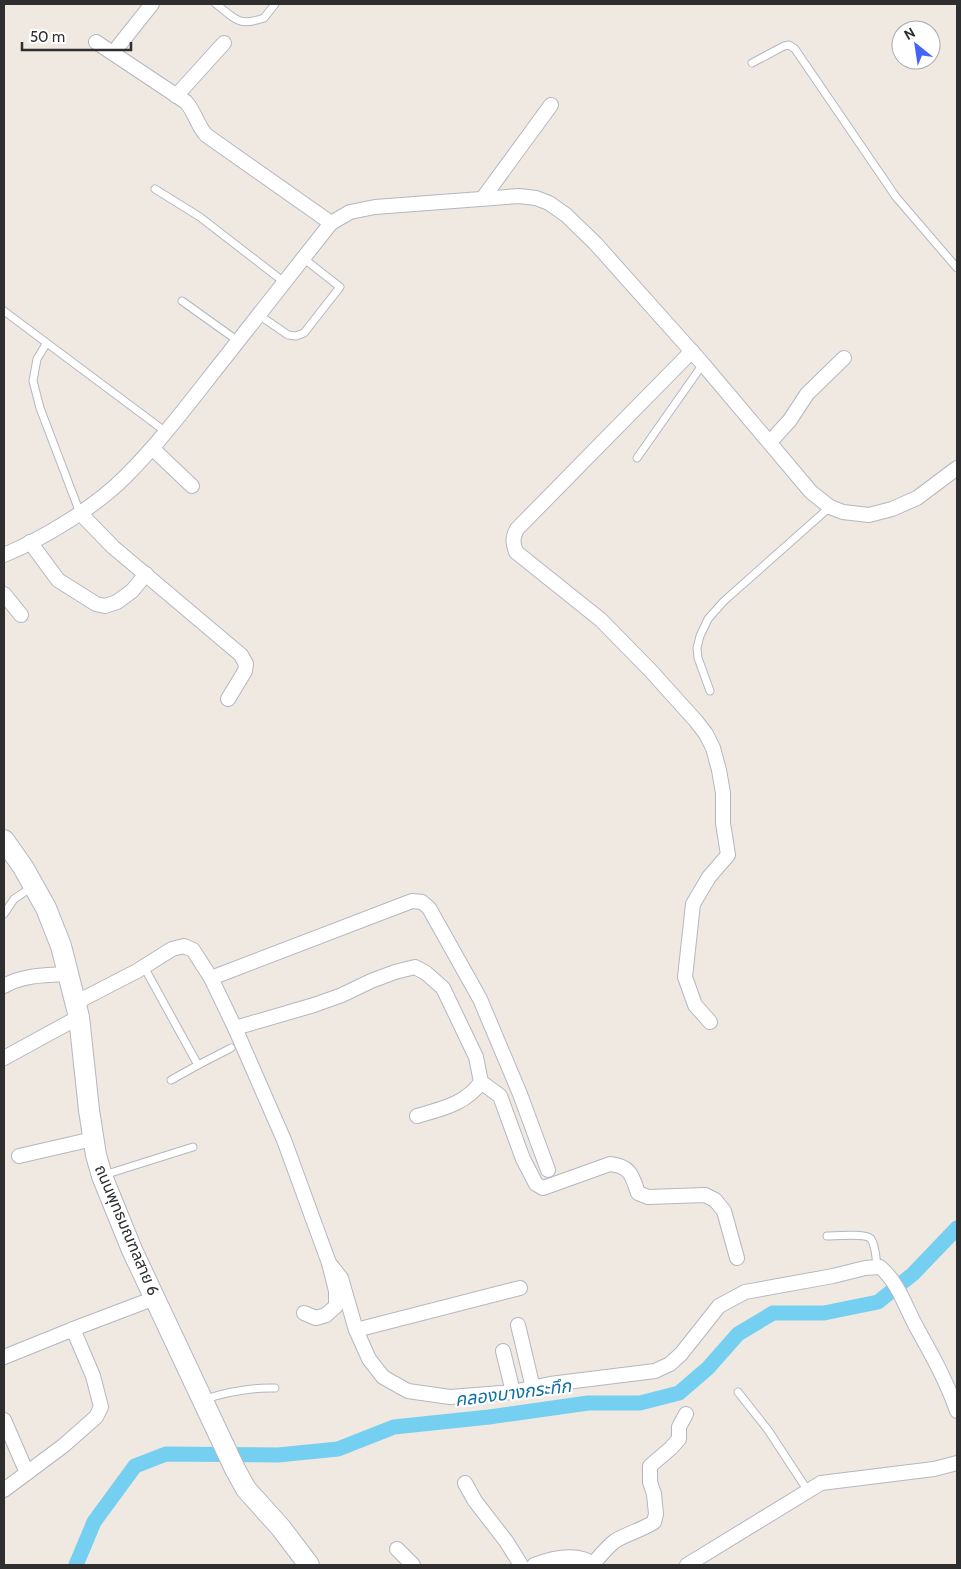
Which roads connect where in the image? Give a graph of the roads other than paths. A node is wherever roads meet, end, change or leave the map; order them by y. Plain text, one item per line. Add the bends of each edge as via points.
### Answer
1 (152, 4) edge
2 (216, 4) edge
3 (275, 4) edge
4 (96, 42) dead end
5 (224, 43) dead end
6 (113, 53) junction
7 (752, 63) dead end
8 (176, 96) junction
9 (552, 105) dead end
10 (155, 189) dead end
11 (483, 198) junction
12 (331, 223) junction
13 (303, 258) junction
14 (957, 268) edge
15 (284, 282) junction
16 (182, 301) dead end
17 (4, 311) edge
18 (259, 315) junction
19 (238, 341) junction
20 (46, 344) junction
21 (692, 351) junction
22 (844, 358) dead end
23 (703, 364) junction
24 (166, 432) junction
25 (770, 442) junction
26 (152, 448) junction
27 (637, 458) dead end
28 (957, 468) edge
29 (192, 486) dead end
30 (830, 507) junction
31 (80, 513) junction
32 (30, 542) junction
33 (4, 554) edge
34 (146, 574) junction
35 (4, 594) edge
36 (21, 615) dead end
37 (710, 691) dead end
38 (228, 699) dead end
39 (7, 850) edge
40 (34, 886) junction
41 (4, 914) edge
42 (144, 967) junction
43 (68, 974) junction
44 (211, 978) junction
45 (4, 986) edge
46 (77, 1010) junction
47 (710, 1022) dead end
48 (235, 1028) junction
49 (231, 1048) dead end
50 (4, 1058) edge
51 (198, 1066) junction
52 (171, 1080) dead end
53 (481, 1082) junction
54 (417, 1116) dead end
55 (94, 1139) junction
56 (193, 1147) dead end
57 (19, 1156) dead end
58 (548, 1170) dead end
59 (102, 1176) junction
60 (827, 1236) dead end
61 (737, 1258) dead end
62 (329, 1263) junction
63 (877, 1268) junction
64 (520, 1288) dead end
65 (155, 1298) junction
66 (304, 1313) dead end
67 (518, 1325) dead end
68 (73, 1329) junction
69 (356, 1330) junction
70 (503, 1351) dead end
71 (4, 1357) edge
72 (275, 1388) dead end
73 (533, 1388) junction
74 (513, 1392) junction
75 (738, 1392) dead end
76 (202, 1399) junction
77 (957, 1411) edge
78 (686, 1414) dead end
79 (4, 1420) edge
80 (957, 1463) edge
81 (27, 1473) junction
82 (465, 1483) dead end
83 (4, 1490) edge
84 (809, 1492) junction
85 (398, 1549) dead end
86 (594, 1564) edge
87 (309, 1565) edge
88 (413, 1565) edge
89 (520, 1565) edge
90 (534, 1565) edge
91 (687, 1565) edge

1 - 6 street
2 - 3 lane via 237,21 244,22 264,18
4 - 6 street
5 - 8 street
6 - 8 street
7 - 14 lane via 784,46 795,49 896,197
8 - 12 street via 190,107 206,135
9 - 11 street
10 - 15 lane via 200,218
11 - 12 street via 375,206 350,212
11 - 21 street via 536,198 566,215 629,279
12 - 13 street
13 - 15 street
13 - 18 lane via 340,287 304,333 296,336 288,335
15 - 18 street
16 - 19 lane
17 - 20 lane
18 - 19 street
19 - 24 street
20 - 24 lane
20 - 31 lane via 37,359 33,381
21 - 23 street
21 - 47 street via 517,529 513,543 516,552 601,620 650,670 696,721 713,748 723,793 728,855 709,877 693,904 684,977 695,1004
22 - 25 street via 807,394
23 - 25 street
23 - 27 lane
24 - 26 street
25 - 30 street via 811,492
26 - 29 street
26 - 31 street via 125,478
28 - 30 street via 917,498 892,510 869,515
30 - 37 lane via 724,601 708,620 697,648
31 - 32 street
31 - 34 street
32 - 33 street
32 - 34 street via 58,580 96,604 105,606 117,602 132,591
34 - 38 street via 241,655 246,664 245,670
35 - 36 street
39 - 40 main road, ถนนพุทธมณฑลสาย 6
40 - 41 lane via 14,899
40 - 43 main road, ถนนพุทธมณฑลสาย 6 via 50,916
42 - 44 street via 172,949 184,946 194,950
42 - 46 street
42 - 51 lane
43 - 45 street via 41,975
43 - 46 main road, ถนนพุทธมณฑลสาย 6
44 - 48 street
44 - 58 street via 412,901 422,902 429,908 480,999
46 - 50 street
46 - 55 main road, ถนนพุทธมณฑลสาย 6
48 - 53 street via 314,1005 395,972 415,968 443,988 476,1057
48 - 62 street via 284,1140
49 - 51 lane
51 - 52 lane
53 - 54 street via 471,1095 456,1104
53 - 61 street via 500,1096 523,1159 536,1184 543,1188 610,1164 622,1165 631,1174 638,1193 648,1198 705,1195 715,1200 724,1211
55 - 57 street
55 - 59 main road, ถนนพุทธมณฑลสาย 6
56 - 59 lane
59 - 65 main road, ถนนพุทธมณฑลสาย 6
60 - 63 lane via 865,1236 875,1249
62 - 66 street via 336,1290 336,1306 326,1315 316,1318
62 - 69 street via 341,1278
63 - 73 street via 745,1292 719,1306 681,1354 655,1371
63 - 77 street via 889,1275 945,1379
64 - 69 street
65 - 68 street
65 - 76 main road, ถนนพุทธมณฑลสาย 6
67 - 73 street
68 - 71 street
68 - 81 street via 93,1376 101,1407 96,1417
69 - 74 street via 369,1359 383,1377 408,1391 450,1397
70 - 74 street
72 - 76 lane via 258,1387
73 - 74 street
75 - 84 lane
76 - 87 main road, ถนนพุทธมณฑลสาย 6 via 246,1489
78 - 86 street via 679,1426 679,1439 650,1466 656,1514 654,1522 613,1543
79 - 81 street
80 - 84 street via 934,1469 821,1483
81 - 83 street
82 - 89 street
84 - 91 street
85 - 88 street
86 - 90 street via 575,1558

